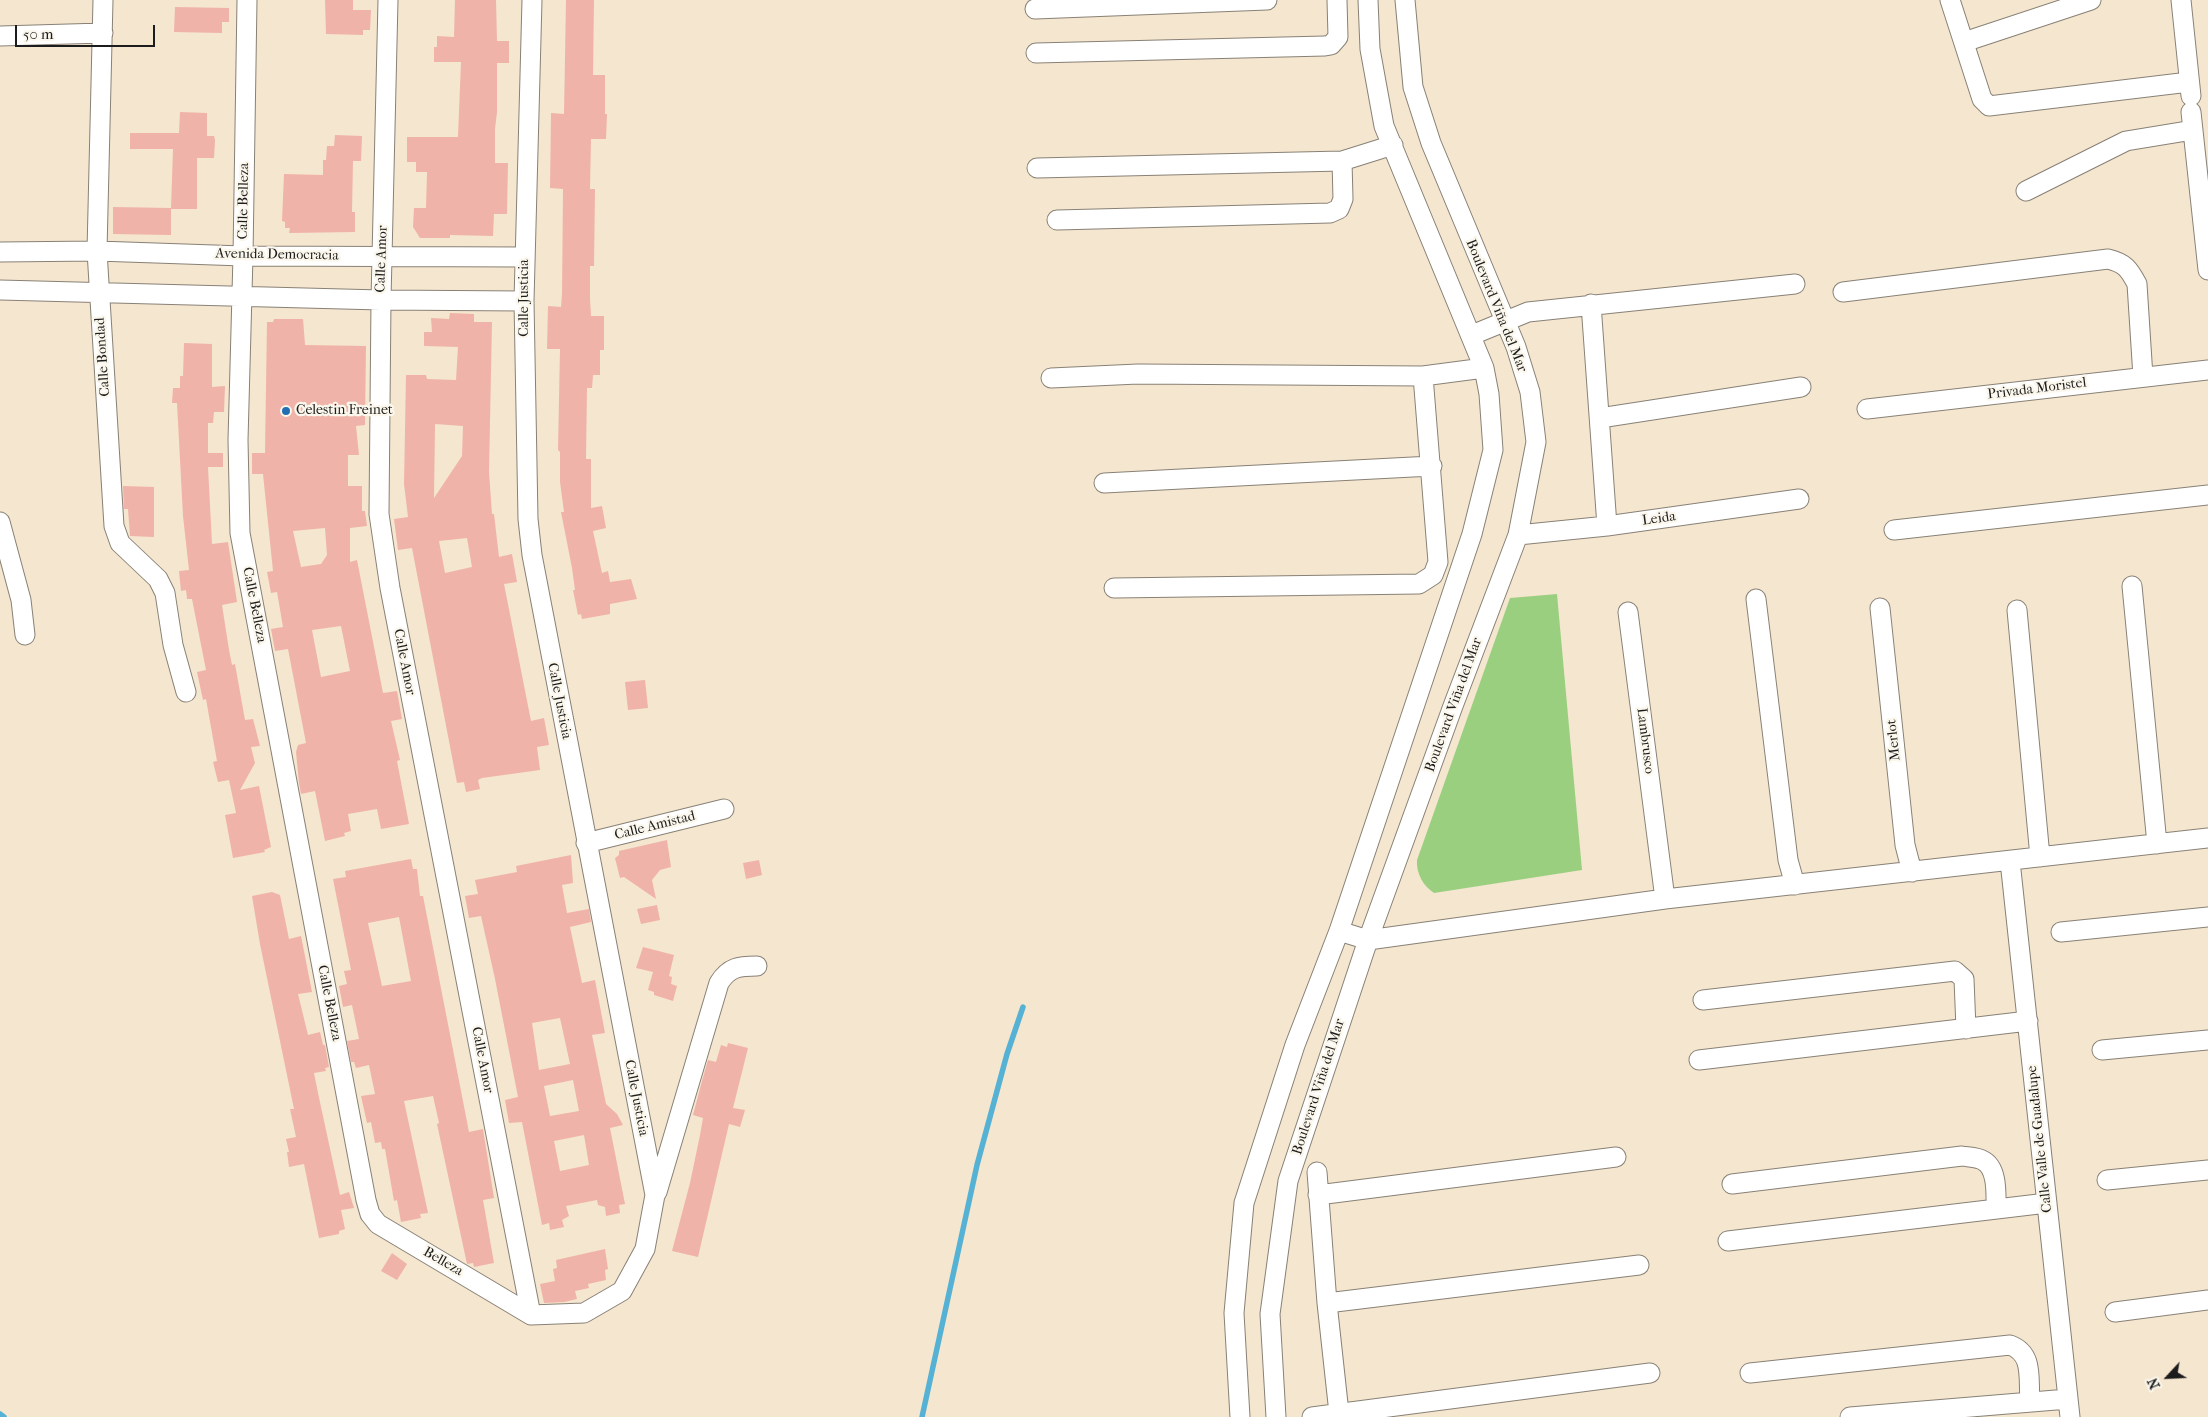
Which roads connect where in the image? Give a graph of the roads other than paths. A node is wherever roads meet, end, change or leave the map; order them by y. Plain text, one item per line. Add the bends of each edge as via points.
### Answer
1 (103, 0) edge
2 (247, 0) edge
3 (388, 0) edge
4 (532, 0) edge
5 (1267, 0) edge
6 (1337, 0) edge
7 (1368, 0) edge
8 (1405, 0) edge
9 (1950, 0) edge
10 (2092, 0) edge
11 (2181, 0) edge
12 (1035, 9) dead end
13 (102, 33) junction
14 (0, 36) edge
15 (1964, 42) junction
16 (1036, 53) dead end
17 (2191, 105) junction
18 (1393, 144) junction
19 (1342, 162) junction
20 (1037, 168) dead end
21 (2026, 191) dead end
22 (1057, 220) dead end
23 (97, 251) junction
24 (0, 252) edge
25 (243, 256) junction
26 (384, 256) junction
27 (524, 257) junction
28 (2208, 270) edge
29 (1795, 284) dead end
30 (0, 290) edge
31 (98, 291) junction
32 (1843, 292) dead end
33 (241, 296) junction
34 (381, 300) junction
35 (524, 301) junction
36 (1591, 304) junction
37 (1505, 320) junction
38 (1472, 335) junction
39 (1484, 368) junction
40 (2208, 370) edge
41 (1423, 376) junction
42 (2143, 377) junction
43 (1051, 378) dead end
44 (1802, 387) dead end
45 (1867, 409) dead end
46 (1600, 418) junction
47 (1432, 466) junction
48 (1104, 483) dead end
49 (2208, 495) edge
50 (1799, 499) dead end
51 (0, 522) edge
52 (1607, 526) junction
53 (1894, 530) dead end
54 (1518, 535) junction
55 (2132, 586) dead end
56 (1114, 588) dead end
57 (1756, 599) dead end
58 (1880, 608) dead end
59 (2017, 610) dead end
60 (1628, 612) dead end
61 (25, 635) dead end
62 (186, 692) dead end
63 (724, 809) dead end
64 (2208, 838) edge
65 (586, 843) junction
66 (2158, 844) junction
67 (2040, 857) junction
68 (2010, 860) junction
69 (1912, 872) junction
70 (1795, 885) junction
71 (1665, 900) junction
72 (2208, 917) edge
73 (1339, 930) junction
74 (2061, 932) dead end
75 (1368, 940) junction
76 (757, 966) dead end
77 (1703, 1000) dead end
78 (2028, 1021) junction
79 (1966, 1029) junction
80 (2208, 1040) edge
81 (2102, 1050) dead end
82 (1699, 1060) dead end
83 (1616, 1157) dead end
84 (2208, 1170) edge
85 (1317, 1172) dead end
86 (2107, 1180) dead end
87 (1732, 1184) dead end
88 (656, 1195) junction
89 (1318, 1195) junction
90 (366, 1200) joint
91 (2047, 1203) junction
92 (1996, 1209) junction
93 (1728, 1241) dead end
94 (1639, 1265) dead end
95 (2208, 1300) edge
96 (1327, 1303) junction
97 (2115, 1312) dead end
98 (531, 1315) junction
99 (1650, 1373) dead end
100 (1750, 1373) dead end
101 (2030, 1400) junction
102 (2069, 1408) edge
103 (1339, 1413) junction
104 (1240, 1417) edge
105 (1276, 1417) edge
106 (1312, 1417) edge
107 (1850, 1417) edge

1 - 13 street, Calle Bondad
2 - 25 street, Calle Belleza
3 - 26 street, Calle Amor
4 - 27 street, Calle Justicia
5 - 12 street
6 - 16 street via 1338,37 1331,45
7 - 18 street via 1376,92 1384,126
8 - 37 street, Boulevard Viña del Mar via 1413,87 1431,143
9 - 15 street
10 - 15 street
11 - 17 street
13 - 14 street
13 - 23 street, Calle Bondad
15 - 17 street via 1982,99 1988,106
17 - 21 street
17 - 28 street
18 - 19 street
18 - 38 street
19 - 20 street
19 - 22 street via 1343,199 1339,209 1330,213
23 - 24 street, Avenida Democracia
23 - 25 street, Avenida Democracia
23 - 31 street, Calle Bondad
25 - 26 street, Avenida Democracia
25 - 33 street, Calle Belleza
26 - 27 street, Avenida Democracia
26 - 34 street, Calle Amor
27 - 35 street, Calle Justicia
29 - 36 street
30 - 31 street
31 - 33 street
31 - 62 street, Calle Bondad via 114,526 120,542 158,579 165,592 173,645
32 - 42 street via 2108,259 2121,262 2137,284
33 - 34 street
33 - 90 street, Calle Belleza via 240,533
34 - 35 street
34 - 98 street, Calle Amor via 380,514 390,588
35 - 65 street, Calle Justicia via 528,519 532,555
36 - 37 street via 1528,312
36 - 46 street
37 - 38 street
37 - 54 street, Boulevard Viña del Mar via 1530,392 1536,442
38 - 39 street
39 - 41 street
39 - 73 street via 1493,450 1472,534
40 - 42 street, Privada Moristel
41 - 43 street via 1138,374
41 - 47 street
42 - 45 street, Privada Moristel
44 - 46 street
46 - 52 street
47 - 48 street
47 - 56 street via 1438,562 1433,575 1419,584
49 - 53 street
50 - 52 street, Leida
51 - 61 street via 21,600
52 - 54 street, Leida
54 - 75 street, Boulevard Viña del Mar
55 - 66 street
57 - 70 street via 1788,860
58 - 69 street, Merlot via 1905,845
59 - 67 street
60 - 71 street, Lambrusco
63 - 65 street, Calle Amistad
64 - 66 street
65 - 88 street, Calle Justicia
66 - 67 street
67 - 68 street
68 - 69 street
68 - 78 street, Calle Valle de Guadalupe
69 - 70 street
70 - 71 street
71 - 75 street
72 - 74 street
73 - 75 street
73 - 104 street via 1295,1045 1244,1202 1234,1313
75 - 105 street, Boulevard Viña del Mar via 1288,1181 1270,1314
76 - 88 street via 735,967 725,973 719,983
77 - 79 street via 1955,970 1964,979
78 - 79 street
78 - 91 street, Calle Valle de Guadalupe
79 - 82 street
80 - 81 street
83 - 89 street
84 - 86 street
85 - 89 street
87 - 92 street via 1962,1156 1982,1160 1990,1168 1996,1185
88 - 98 street, Calle Justicia via 645,1249 622,1291 584,1313
89 - 96 street
90 - 98 street, Belleza via 370,1214 378,1224
91 - 92 street
91 - 102 street, Calle Valle de Guadalupe
92 - 93 street
94 - 96 street
95 - 97 street
96 - 103 street
99 - 103 street
100 - 101 street via 2010,1345 2021,1349 2028,1362
101 - 102 street
101 - 107 street
103 - 106 street

